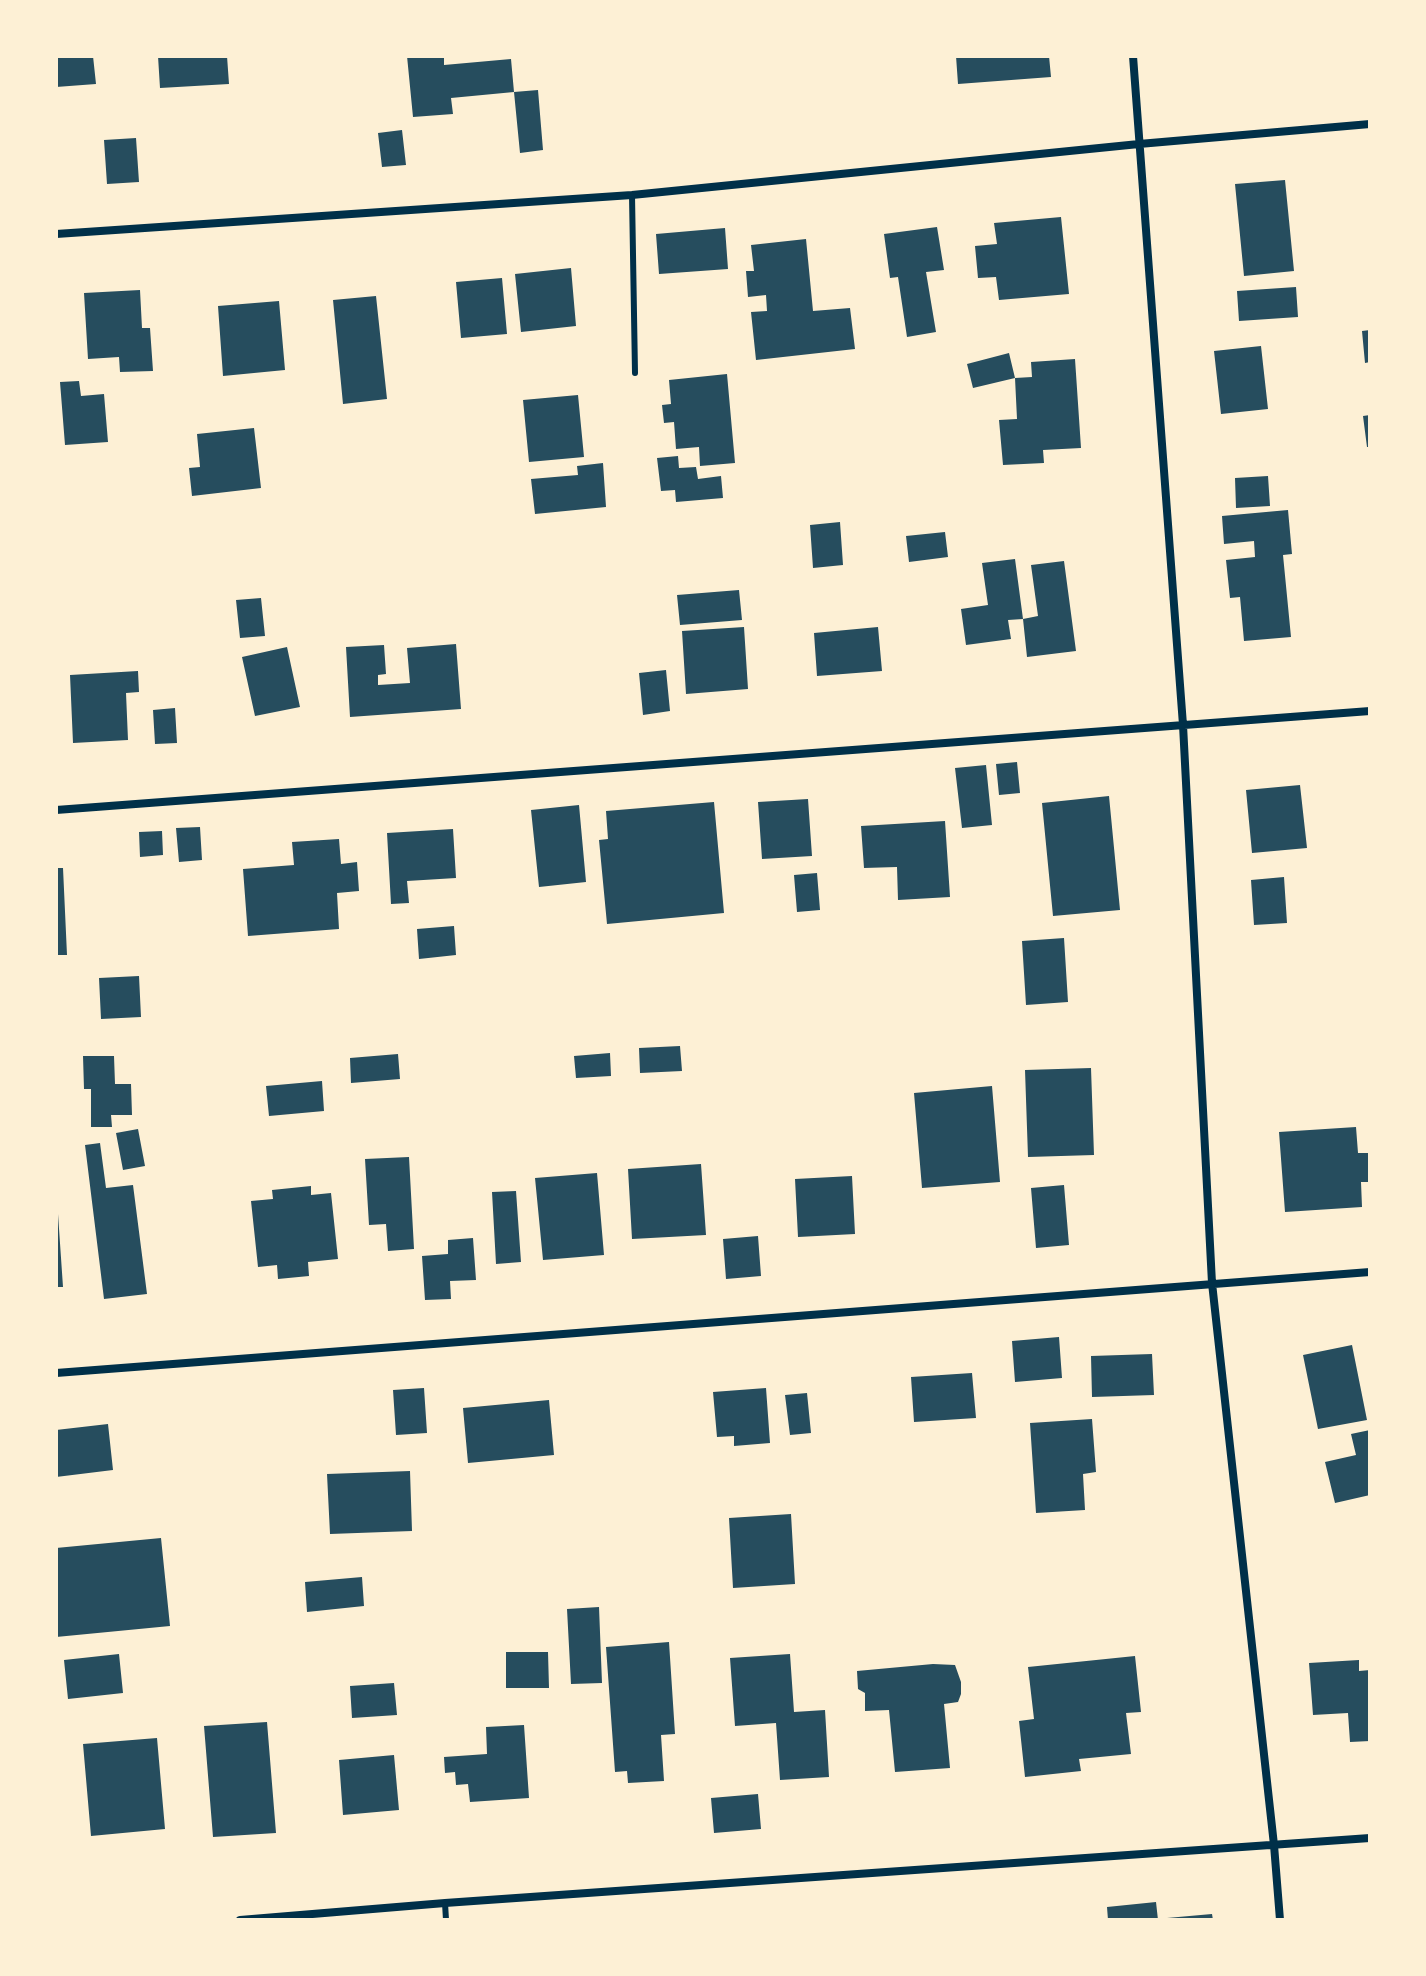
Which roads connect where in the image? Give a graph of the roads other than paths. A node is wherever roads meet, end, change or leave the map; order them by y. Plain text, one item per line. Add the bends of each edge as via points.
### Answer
1 (1133, 56) edge
2 (1370, 124) edge
3 (1139, 144) junction
4 (632, 195) junction
5 (56, 234) edge
6 (635, 373) dead end
7 (1370, 711) edge
8 (1183, 725) junction
9 (56, 810) edge
10 (1370, 1272) edge
11 (1212, 1283) junction
12 (56, 1373) edge
13 (1370, 1838) edge
14 (1274, 1845) junction
15 (445, 1903) junction
16 (240, 1920) edge
17 (446, 1920) edge
18 (1280, 1920) edge

1 - 3 street
2 - 3 street
3 - 4 street
3 - 8 street
4 - 5 street
4 - 6 lane
7 - 8 street
8 - 9 street
8 - 11 street
10 - 11 street
11 - 12 street
11 - 14 street
13 - 14 street
14 - 15 street
14 - 18 street
15 - 16 street
15 - 17 lane

